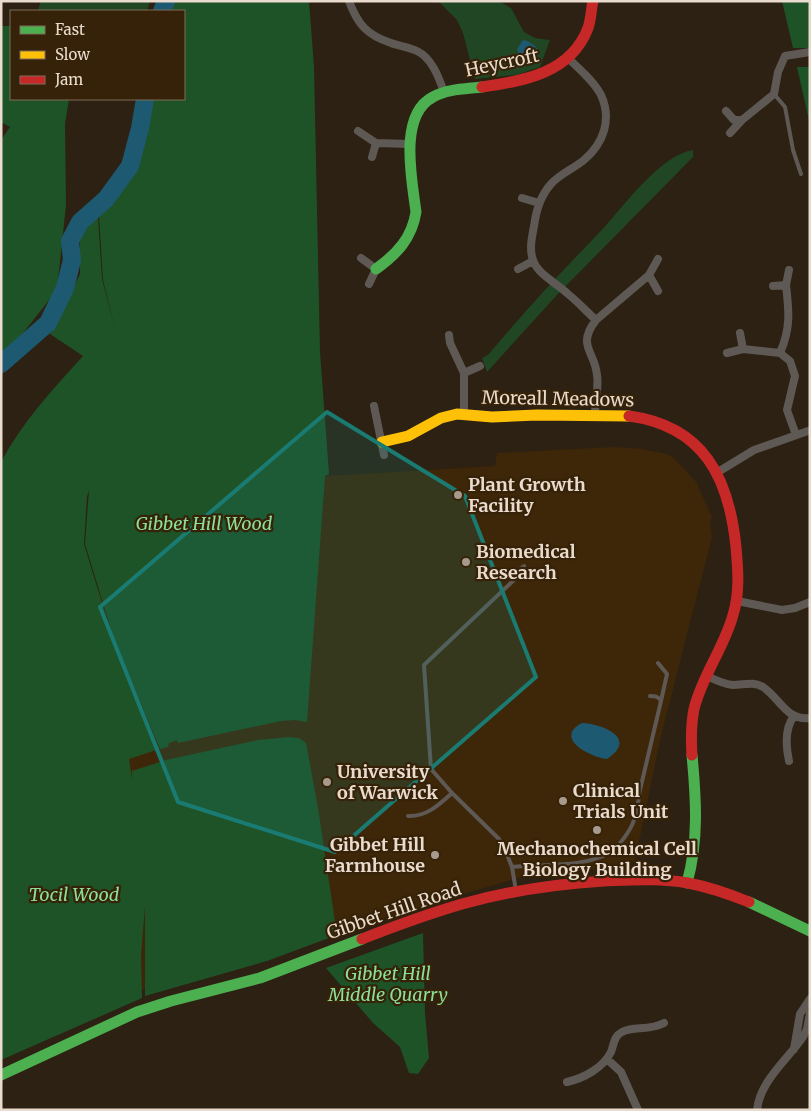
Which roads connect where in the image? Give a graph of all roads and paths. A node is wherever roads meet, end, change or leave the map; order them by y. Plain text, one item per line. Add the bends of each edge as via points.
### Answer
1 (349, 1) edge
2 (593, 1) edge
3 (810, 52) edge
4 (568, 58) junction
5 (444, 92) junction
6 (774, 94) junction
7 (726, 111) dead end
8 (742, 120) junction
9 (358, 131) dead end
10 (730, 133) dead end
11 (376, 143) junction
12 (410, 144) junction
13 (372, 157) dead end
14 (802, 174) dead end
15 (522, 198) dead end
16 (539, 203) junction
17 (362, 258) dead end
18 (658, 258) dead end
19 (533, 261) junction
20 (376, 269) junction
21 (518, 269) dead end
22 (788, 270) dead end
23 (649, 275) junction
24 (369, 284) dead end
25 (786, 285) junction
26 (773, 286) dead end
27 (658, 291) dead end
28 (596, 320) junction
29 (740, 333) dead end
30 (449, 335) dead end
31 (743, 350) junction
32 (727, 353) dead end
33 (780, 353) junction
34 (480, 366) dead end
35 (464, 373) junction
36 (374, 406) dead end
37 (464, 414) junction
38 (595, 414) junction
39 (808, 431) dead end
40 (796, 436) junction
41 (382, 442) junction
42 (384, 455) dead end
43 (718, 472) junction
44 (524, 566) dead end
45 (737, 601) junction
46 (810, 602) edge
47 (658, 663) dead end
48 (707, 676) junction
49 (650, 696) dead end
50 (661, 701) junction
51 (794, 716) junction
52 (810, 718) edge
53 (790, 761) dead end
54 (452, 793) junction
55 (408, 816) dead end
56 (512, 866) junction
57 (688, 883) junction
58 (516, 891) junction
59 (810, 931) edge
60 (810, 999) edge
61 (810, 1013) edge
62 (664, 1024) dead end
63 (793, 1051) junction
64 (607, 1059) junction
65 (1, 1075) edge
66 (567, 1082) dead end
67 (638, 1110) edge
68 (757, 1110) edge

1 - 5 street via 367,32 418,51 438,75
2 - 4 street, Heycroft via 588,28 580,45
3 - 6 street via 785,56
4 - 5 street, Heycroft via 538,76
4 - 16 street via 600,94 606,110 606,126 594,150 550,185
5 - 12 street, Heycroft via 431,97 419,109
6 - 8 street
6 - 14 lane via 785,107 793,150
7 - 8 street via 734,120
8 - 10 street
9 - 11 street
11 - 12 street
11 - 13 street
12 - 20 street, Heycroft via 415,220 403,247
15 - 16 street
16 - 19 street via 531,244
17 - 20 street
18 - 23 street
19 - 21 street
19 - 28 street via 544,276
20 - 24 street, Heycroft
22 - 25 street
23 - 27 street
23 - 28 street
25 - 26 street
25 - 33 street via 789,325
28 - 38 street via 587,336 597,374
29 - 31 street
30 - 35 street, Moreall Meadows
31 - 32 street
31 - 33 street
33 - 40 street via 790,362 795,376 787,410
34 - 35 street, Moreall Meadows
35 - 37 street, Moreall Meadows
36 - 41 street
37 - 38 street, Moreall Meadows via 491,418
37 - 41 street, Moreall Meadows via 442,417 407,436
38 - 43 street, Moreall Meadows via 632,416 672,428 700,448
39 - 40 street
40 - 43 street via 754,450
41 - 42 street
43 - 45 street, Moreall Meadows via 729,497 734,520
44 - 54 lane via 514,580 424,665 431,769
45 - 46 street via 782,610
45 - 48 street, Moreall Meadows
47 - 50 lane via 667,674
48 - 51 street via 733,685 751,683 761,686
48 - 57 street, Moreall Meadows via 693,719 697,838
49 - 50 lane via 659,697
50 - 56 lane via 635,819 628,834 611,853 576,862
51 - 52 street
51 - 53 street via 788,731
54 - 55 lane via 437,807 417,816
54 - 56 lane via 499,840
56 - 58 lane
57 - 58 street, Gibbet Hill Road via 616,880
57 - 59 street, Gibbet Hill Road via 750,902
58 - 65 street, Gibbet Hill Road via 421,917 242,983 139,1011
60 - 63 street via 800,1014
61 - 63 street via 807,1029
62 - 64 street via 622,1032 615,1039
63 - 68 street via 769,1079
64 - 66 street via 587,1074
64 - 67 street via 621,1072

